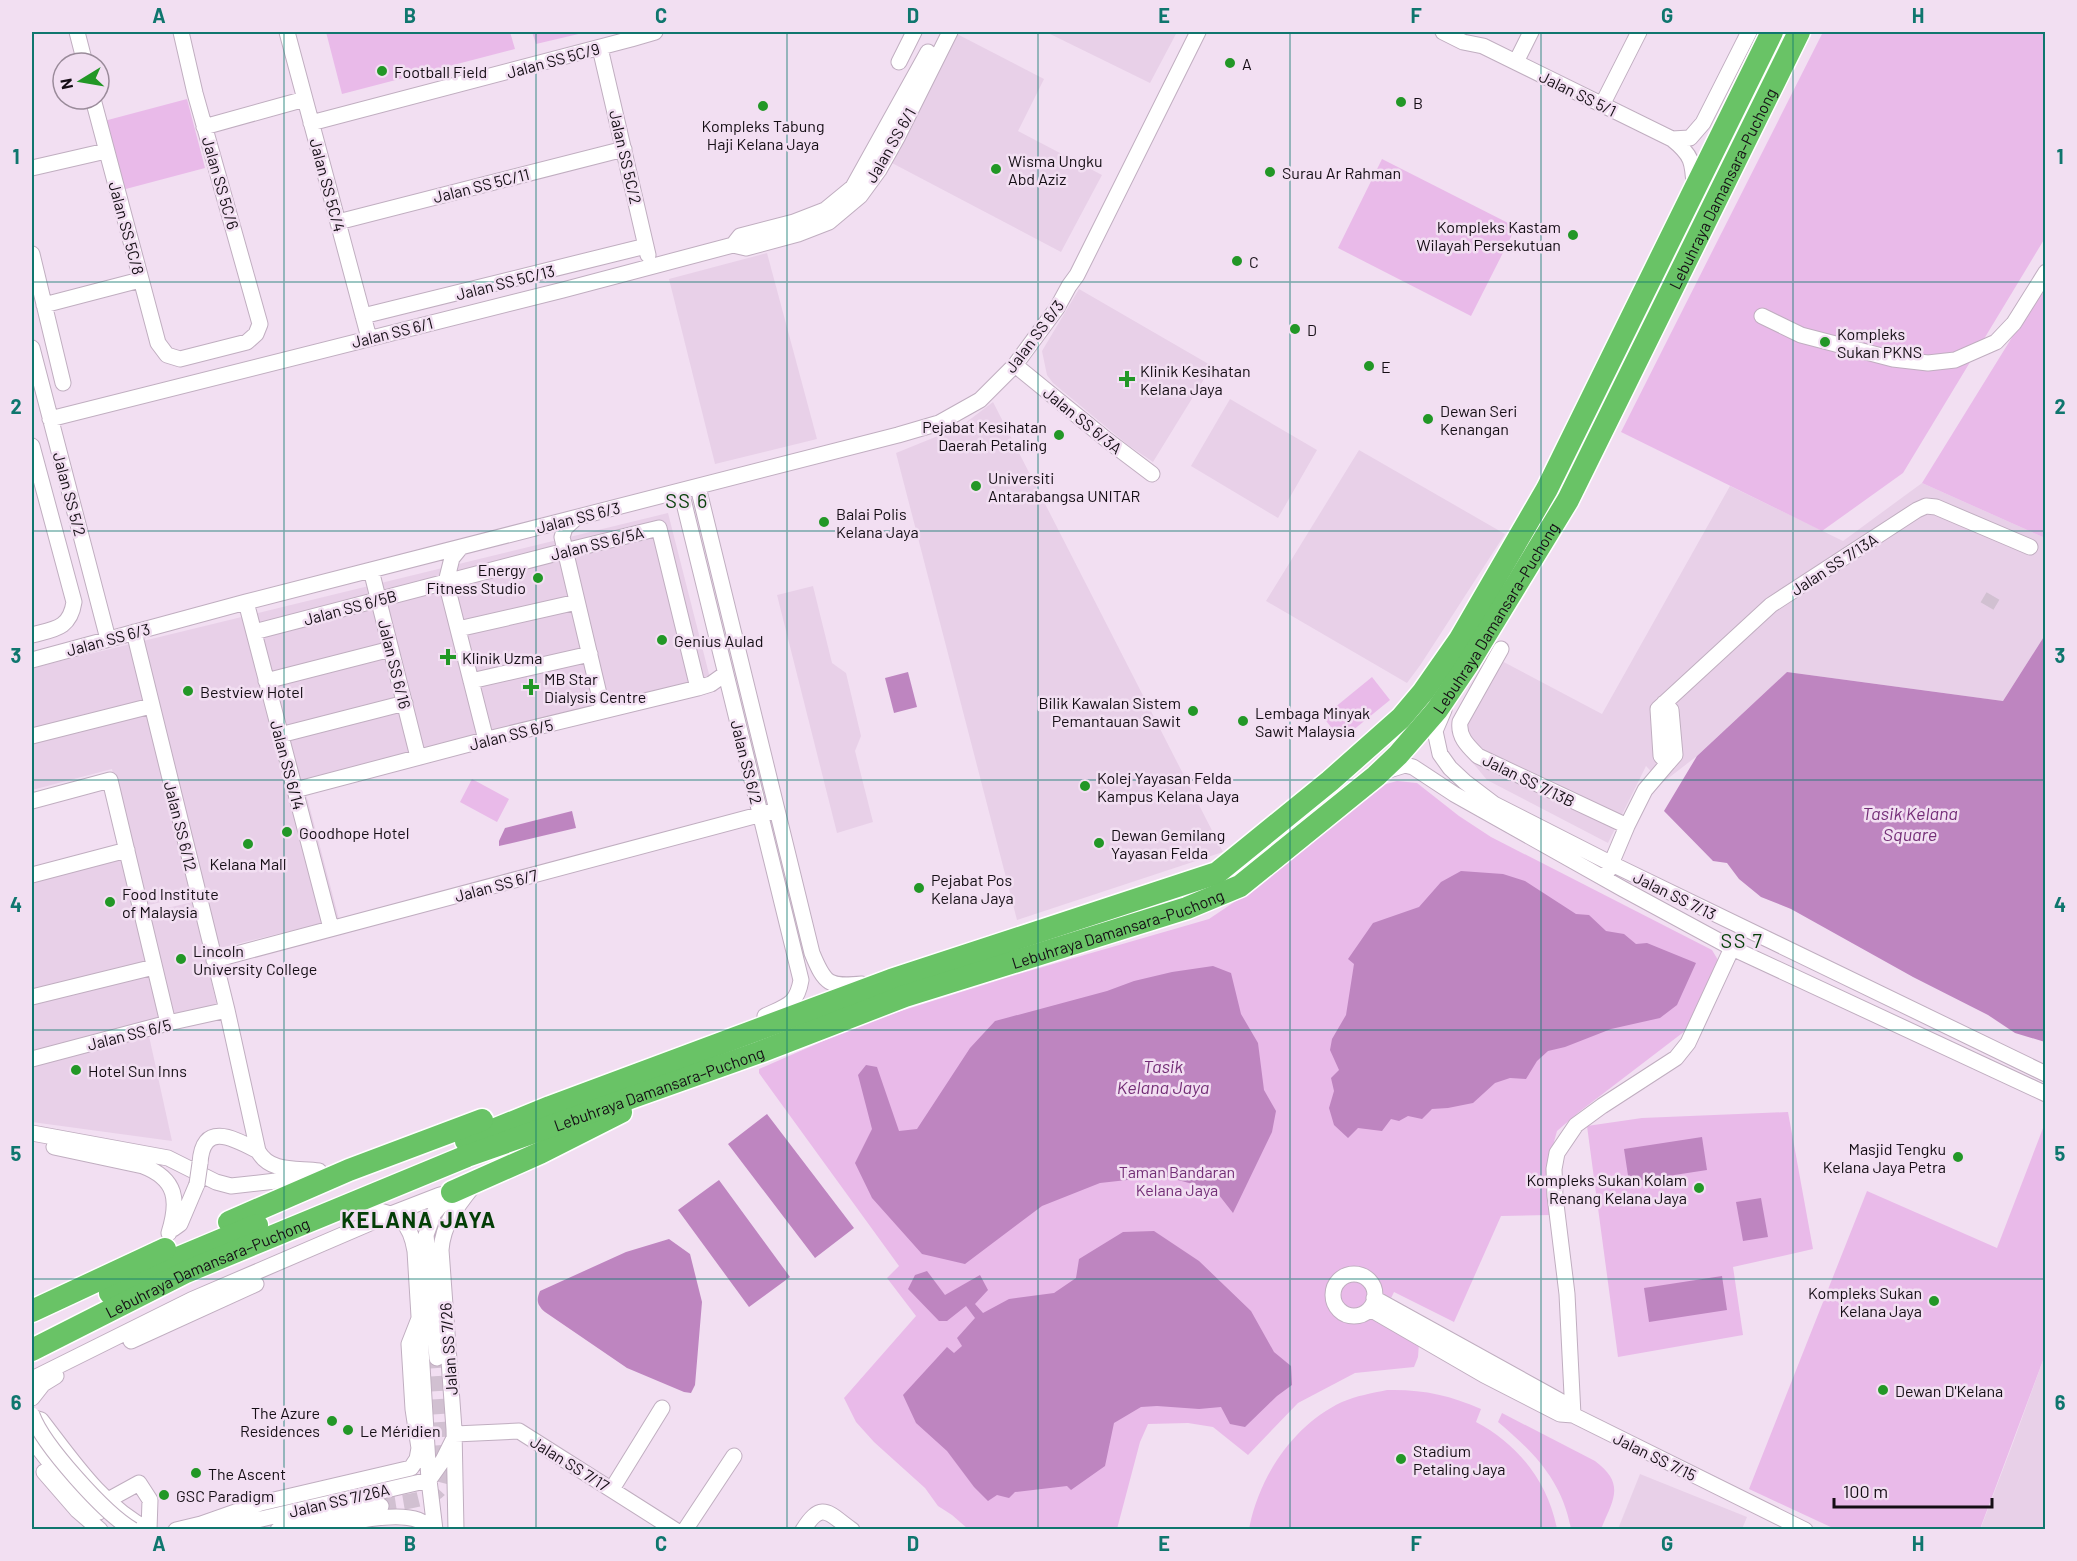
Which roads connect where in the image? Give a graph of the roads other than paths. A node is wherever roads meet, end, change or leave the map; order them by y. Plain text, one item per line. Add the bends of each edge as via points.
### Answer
1 (77, 32) edge
2 (181, 32) edge
3 (287, 32) edge
4 (655, 32) edge
5 (914, 32) edge
6 (938, 32) edge
7 (950, 32) edge
8 (1186, 32) edge
9 (1198, 32) edge
10 (1443, 32) edge
11 (1470, 32) edge
12 (1531, 32) edge
13 (1639, 32) edge
14 (1749, 32) edge
15 (1772, 32) edge
16 (1799, 32) edge
17 (1483, 46) junction
18 (600, 48) junction
19 (81, 51) edge
20 (899, 62) dead end
21 (1516, 62) junction
22 (1172, 72) junction
23 (305, 99) junction
24 (1602, 105) junction
25 (96, 111) edge
26 (1730, 115) junction
27 (311, 123) junction
28 (204, 127) junction
29 (1672, 139) junction
30 (624, 149) junction
31 (106, 151) junction
32 (32, 168) edge
33 (1694, 190) junction
34 (338, 222) junction
35 (733, 245) junction
36 (646, 246) junction
37 (32, 254) edge
38 (651, 267) junction
39 (2044, 278) edge
40 (140, 280) junction
41 (44, 304) junction
42 (363, 316) junction
43 (1762, 316) dead end
44 (369, 338) junction
45 (32, 348) edge
46 (167, 355) joint
47 (1015, 365) junction
48 (63, 383) dead end
49 (50, 419) junction
50 (32, 446) edge
51 (1152, 474) dead end
52 (698, 487) junction
53 (681, 491) junction
54 (576, 518) junction
55 (461, 547) junction
56 (2030, 547) dead end
57 (565, 551) junction
58 (371, 570) junction
59 (446, 582) junction
60 (378, 599) junction
61 (246, 602) junction
62 (577, 602) junction
63 (458, 629) junction
64 (134, 632) junction
65 (254, 633) junction
66 (32, 635) edge
67 (108, 639) junction
68 (391, 649) junction
69 (1501, 649) dead end
70 (590, 654) junction
71 (32, 660) edge
72 (1468, 664) junction
73 (725, 674) junction
74 (266, 681) junction
75 (471, 681) junction
76 (698, 688) junction
77 (405, 703) junction
78 (151, 706) junction
79 (603, 711) junction
80 (280, 735) junction
81 (32, 736) edge
82 (486, 740) junction
83 (418, 757) junction
84 (1376, 776) junction
85 (295, 790) junction
86 (32, 801) edge
87 (777, 810) junction
88 (760, 814) junction
89 (1627, 826) junction
90 (127, 850) junction
91 (1610, 863) junction
92 (32, 875) edge
93 (1606, 879) junction
94 (331, 928) junction
95 (1732, 948) junction
96 (214, 960) junction
97 (154, 967) junction
98 (891, 980) junction
99 (862, 984) junction
100 (32, 997) edge
101 (227, 1010) junction
102 (765, 1016) junction
103 (168, 1023) junction
104 (32, 1059) edge
105 (2046, 1074) edge
106 (692, 1076) junction
107 (2046, 1094) edge
108 (619, 1102) junction
109 (32, 1133) edge
110 (32, 1143) edge
111 (258, 1151) junction
112 (349, 1170) junction
113 (319, 1171) junction
114 (478, 1180) junction
115 (453, 1192) junction
116 (368, 1209) junction
117 (391, 1214) junction
118 (351, 1232) junction
119 (168, 1233) junction
120 (182, 1265) junction
121 (126, 1266) junction
122 (32, 1311) edge
123 (420, 1316) junction
124 (32, 1334) edge
125 (32, 1350) edge
126 (437, 1358) tunnel mouth
127 (32, 1362) edge
128 (1487, 1369) junction
129 (37, 1382) edge
130 (32, 1398) edge
131 (453, 1407) junction
132 (662, 1408) dead end
133 (1573, 1415) junction
134 (32, 1416) edge
135 (480, 1433) junction
136 (454, 1434) junction
137 (32, 1440) edge
138 (734, 1456) dead end
139 (32, 1457) edge
140 (455, 1461) junction
141 (429, 1480) junction
142 (612, 1489) junction
143 (344, 1490) junction
144 (108, 1500) junction
145 (381, 1506) tunnel mouth
146 (263, 1510) junction
147 (807, 1523) edge
148 (456, 1528) edge
149 (100, 1530) edge
150 (120, 1530) edge
151 (133, 1530) edge
152 (149, 1530) edge
153 (176, 1530) edge
154 (214, 1530) edge
155 (278, 1530) edge
156 (315, 1530) edge
157 (434, 1530) edge
158 (675, 1530) edge
159 (685, 1530) edge
160 (852, 1530) edge
161 (1805, 1530) edge

1 - 19 street
2 - 28 street, Jalan SS 5C/6
3 - 23 street, Jalan SS 5C/4
4 - 18 street, Jalan SS 5C/9
5 - 20 street
6 - 35 street, Jalan SS 6/1 via 853,187 825,210 740,236
7 - 35 street, Jalan SS 6/1 via 898,136 860,196 829,222 798,234 746,248
8 - 22 street, Jalan SS 6/3
9 - 22 street, Jalan SS 6/3
10 - 17 street, Jalan SS 5/1
11 - 17 street, Jalan SS 5/1
12 - 21 street
13 - 24 street
14 - 29 street via 1703,123 1690,138
15 - 26 highway, Lebuhraya Damansara–Puchong
16 - 72 highway, Lebuhraya Damansara–Puchong via 1568,500
17 - 21 street, Jalan SS 5/1
18 - 27 street, Jalan SS 5C/9
18 - 30 street, Jalan SS 5C/2
21 - 24 street, Jalan SS 5/1
22 - 47 street, Jalan SS 6/3 via 1068,270 1069,286
23 - 27 street, Jalan SS 5C/4
23 - 28 street
24 - 29 street, Jalan SS 5/1
25 - 31 street, Jalan SS 5C/8
26 - 29 street, Jalan SS 5/1 via 1714,132 1698,141
26 - 33 highway, Lebuhraya Damansara–Puchong
27 - 34 street, Jalan SS 5C/4
28 - 46 street, Jalan SS 5C/6 via 260,324 247,342 180,359
29 - 33 street, Jalan SS 5/1 via 1691,159
30 - 34 street, Jalan SS 5C/11
30 - 36 street, Jalan SS 5C/2
31 - 32 street
31 - 40 street, Jalan SS 5C/8
33 - 98 highway, Lebuhraya Damansara–Puchong via 1547,489 1460,639 1401,718 1217,873
34 - 42 street, Jalan SS 5C/4
35 - 38 street, Jalan SS 6/1
36 - 38 street, Jalan SS 5C/2
36 - 42 street, Jalan SS 5C/13
37 - 41 street
38 - 44 street, Jalan SS 6/1
39 - 43 street via 1996,342 1955,360 1928,363 1893,359 1801,335
40 - 41 street
40 - 46 street, Jalan SS 5C/8 via 158,344
41 - 48 street
42 - 44 street, Jalan SS 5C/4
44 - 49 street, Jalan SS 6/1
45 - 49 street, Jalan SS 5/2
47 - 51 street, Jalan SS 6/3A
47 - 52 street, Jalan SS 6/3 via 980,400 939,423
49 - 67 street, Jalan SS 5/2
50 - 66 street via 74,602 67,623
52 - 53 street, Jalan SS 6/3
52 - 87 street, Jalan SS 6/2
53 - 54 street, Jalan SS 6/3
53 - 73 street, Jalan SS 6/2
54 - 55 street, Jalan SS 6/3
54 - 57 street via 565,528
55 - 58 street, Jalan SS 6/3
55 - 59 street via 452,558
56 - 89 street, Jalan SS 7/13A via 1926,506 1771,604 1664,703 1671,710 1675,755 1645,790
57 - 59 street, Jalan SS 6/5A
57 - 62 street
57 - 76 street, Jalan SS 6/5A via 659,528
58 - 60 street, Jalan SS 6/16
58 - 61 street, Jalan SS 6/3
59 - 60 street, Jalan SS 6/5B
59 - 63 street
60 - 65 street, Jalan SS 6/5B
60 - 68 street, Jalan SS 6/16
61 - 64 street, Jalan SS 6/3
61 - 65 street, Jalan SS 6/14
62 - 63 street
62 - 70 street
63 - 75 street
64 - 67 street, Jalan SS 6/3
64 - 78 street, Jalan SS 6/12
65 - 74 street, Jalan SS 6/14
67 - 71 street, Jalan SS 6/3
68 - 74 street
68 - 77 street, Jalan SS 6/16
69 - 89 street, Jalan SS 7/13B via 1460,722 1461,738 1478,756
70 - 75 street
70 - 79 street
72 - 84 highway, Lebuhraya Damansara–Puchong via 1437,710
72 - 91 street, Jalan SS 7/13 via 1435,731 1444,760 1494,804
73 - 76 street, Jalan SS 6/5
73 - 88 street, Jalan SS 6/2
74 - 80 street, Jalan SS 6/14
75 - 82 street
76 - 79 street, Jalan SS 6/5
77 - 80 street
77 - 83 street, Jalan SS 6/16
78 - 81 street
78 - 96 street, Jalan SS 6/12
79 - 82 street, Jalan SS 6/5
80 - 85 street, Jalan SS 6/14
82 - 83 street, Jalan SS 6/5
83 - 85 street, Jalan SS 6/5
84 - 93 street, Jalan SS 7/13 via 1405,765 1413,767
84 - 106 highway, Lebuhraya Damansara–Puchong via 1240,886 1216,897 905,996
85 - 94 street, Jalan SS 6/14
86 - 90 street via 111,780
87 - 88 street, Jalan SS 6/7
87 - 99 street, Jalan SS 6/2 via 819,969 830,983 838,986
88 - 94 street, Jalan SS 6/7
88 - 102 street, Jalan SS 6/2 via 801,980 794,1002
89 - 91 street, Jalan SS 7/13A
90 - 92 street
90 - 97 street
91 - 93 street, Jalan SS 7/13A
91 - 105 street, Jalan SS 7/13
93 - 95 street, Jalan SS 7/13
94 - 96 street, Jalan SS 6/7
95 - 107 street, Jalan SS 7/13
95 - 133 street via 1688,1043 1676,1058 1576,1125 1557,1153 1555,1196 1567,1294
96 - 101 street, Jalan SS 6/12
97 - 100 street
97 - 103 street
98 - 99 highway via 880,978
98 - 120 highway, Lebuhraya Damansara–Puchong via 550,1107
99 - 102 highway
101 - 103 street, Jalan SS 6/5
101 - 111 street, Jalan SS 6/12
102 - 112 highway
103 - 104 street, Jalan SS 6/5
106 - 108 highway, Lebuhraya Damansara–Puchong
106 - 114 highway via 587,1131
108 - 116 highway
108 - 120 highway, Lebuhraya Damansara–Puchong
109 - 113 street via 168,1158 231,1186
110 - 119 street via 158,1171 174,1196 175,1214
111 - 113 street via 268,1164
111 - 119 street, bridge via 221,1135 205,1143 197,1184 180,1224
112 - 113 street
112 - 121 highway
114 - 115 highway
114 - 131 street, Jalan SS 7/26 via 450,1218 442,1241
115 - 117 street
115 - 126 street via 434,1213 426,1235
116 - 117 street
116 - 127 highway via 186,1285
117 - 118 street
117 - 123 street, Jalan SS 7/26 via 412,1234
118 - 129 street via 191,1300
118 - 129 street via 288,1270
119 - 121 street
120 - 124 highway, Lebuhraya Damansara–Puchong
120 - 125 highway, Lebuhraya Damansara–Puchong
121 - 122 highway
123 - 141 street, Jalan SS 7/26
123 - 143 street via 409,1344 417,1459 411,1468
128 - 128 street via 1372,1303 1390,1321
128 - 133 street via 1562,1402
128 - 133 street, Jalan SS 7/15 via 1504,1385 1560,1414
129 - 130 street
131 - 135 street via 463,1424
131 - 136 street, Jalan SS 7/26
132 - 142 street
133 - 161 street, Jalan SS 7/15
134 - 144 street via 41,1420
134 - 151 street, bridge via 62,1460 103,1505
135 - 136 street, Jalan SS 7/17
135 - 140 street via 464,1443
135 - 142 street, Jalan SS 7/17 via 519,1431
136 - 140 street, Jalan SS 7/26
136 - 141 street
137 - 150 street via 58,1473
138 - 159 street
139 - 149 street via 77,1510
140 - 148 street, Jalan SS 7/26
141 - 143 street, Jalan SS 7/26A
141 - 148 street via 444,1496
141 - 157 street, Jalan SS 7/26
142 - 158 street, Jalan SS 7/17
143 - 146 street
144 - 152 street
144 - 152 street via 139,1483 150,1500
145 - 155 street, Jalan SS 7/26A
146 - 153 street
146 - 154 street
147 - 160 street via 818,1512 826,1512
156 - 157 street via 355,1521 406,1518

